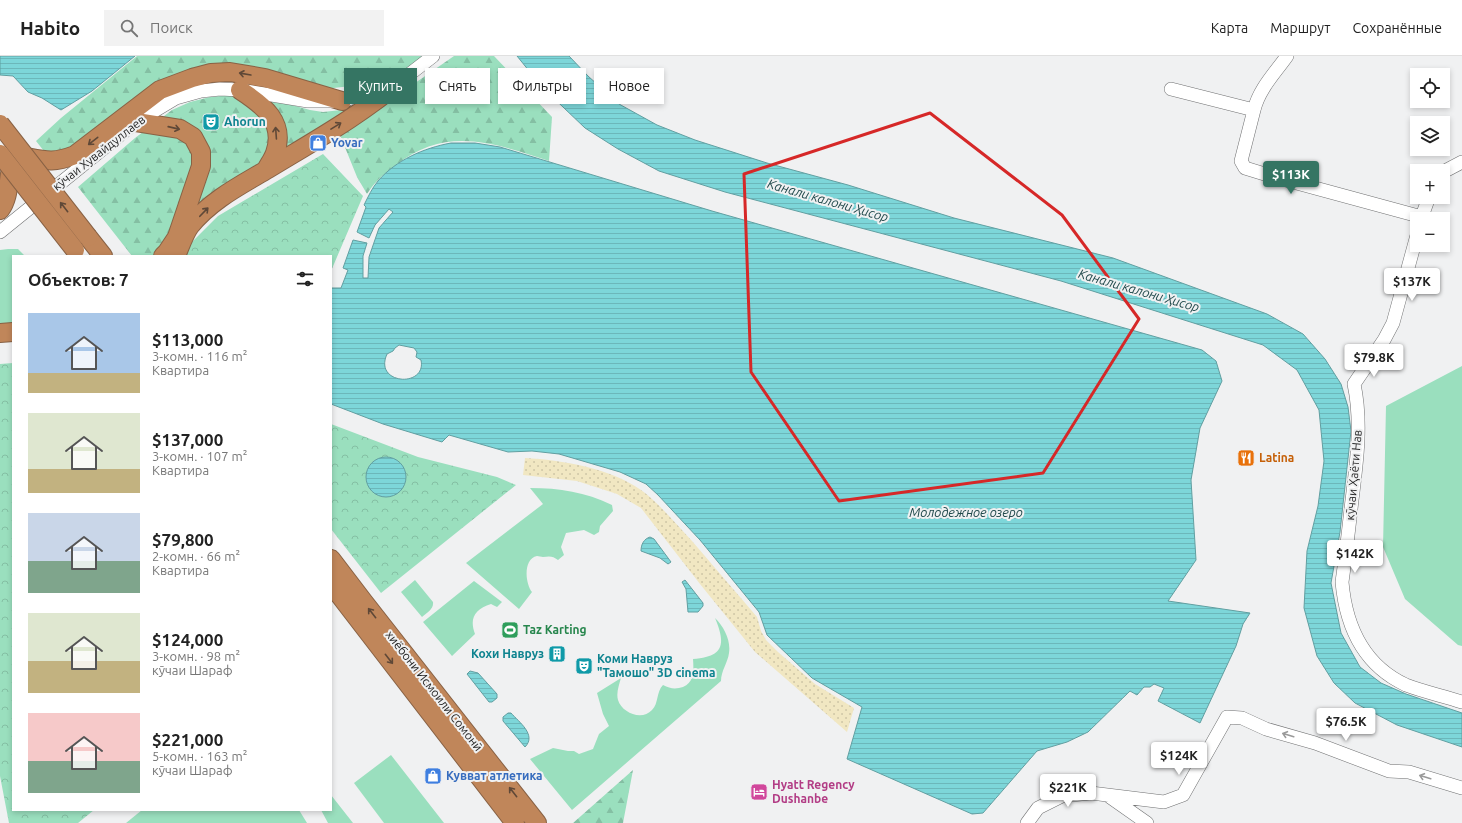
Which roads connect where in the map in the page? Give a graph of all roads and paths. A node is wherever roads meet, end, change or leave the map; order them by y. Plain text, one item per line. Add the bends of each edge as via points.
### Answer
1 (433, 56) edge
2 (1287, 56) edge
3 (417, 68) edge
4 (1171, 89) dead end
5 (240, 90) junction
6 (342, 100) joint
7 (372, 104) edge
8 (1254, 110) junction
9 (136, 122) junction
10 (0, 124) edge
11 (26, 157) junction
12 (5, 161) edge
13 (1462, 162) edge
14 (1450, 168) edge
15 (266, 170) junction
16 (0, 210) edge
17 (1410, 215) edge
18 (0, 232) edge
19 (1412, 252) edge
20 (77, 253) edge
21 (102, 255) edge
22 (164, 255) edge
23 (176, 255) edge
24 (0, 332) edge
25 (12, 332) edge
26 (12, 341) edge
27 (0, 342) edge
28 (332, 560) edge
29 (332, 585) edge
30 (1462, 702) edge
31 (1462, 788) edge
32 (1109, 796) junction
33 (515, 823) edge
34 (537, 823) edge
35 (1027, 823) edge
36 (1147, 823) edge

1 - 3 street, кӯчаи Хувайдуллаев
2 - 8 street via 1261,90
4 - 8 street
5 - 6 street, кӯчаи Хувайдуллаев via 308,101
5 - 9 street, кӯчаи Хувайдуллаев via 214,89 176,98
15 -> 5 highway via 275,152 276,124 268,110
6 -> 11 highway via 283,82 230,72 211,73 160,90 75,155 61,161
15 -> 7 highway
8 - 17 street via 1241,161 1245,168
9 - 18 street, кӯчаи Хувайдуллаев
9 -> 22 highway via 180,129 193,137 202,152 201,166 177,237
10 - 11 highway, bridge
21 -> 11 highway, bridge
12 - 16 highway via 7,194
12 - 20 highway, bridge
13 - 14 street
23 -> 15 highway via 190,227 212,204
19 - 30 street, кӯчаи Ҳаёти Нав via 1393,323 1354,384 1358,428 1356,469 1342,582 1348,618 1366,655 1384,671 1407,685
24 - 25 highway
26 - 27 highway
34 -> 28 highway, хиёбони Исмоили Сомонӣ
29 -> 33 highway, хиёбони Исмоили Сомонӣ
31 -> 32 street via 1409,772 1389,771 1315,743 1266,729 1242,718 1227,717 1183,795 1164,802
32 - 35 street via 1090,793 1062,796 1038,808
32 - 36 street

